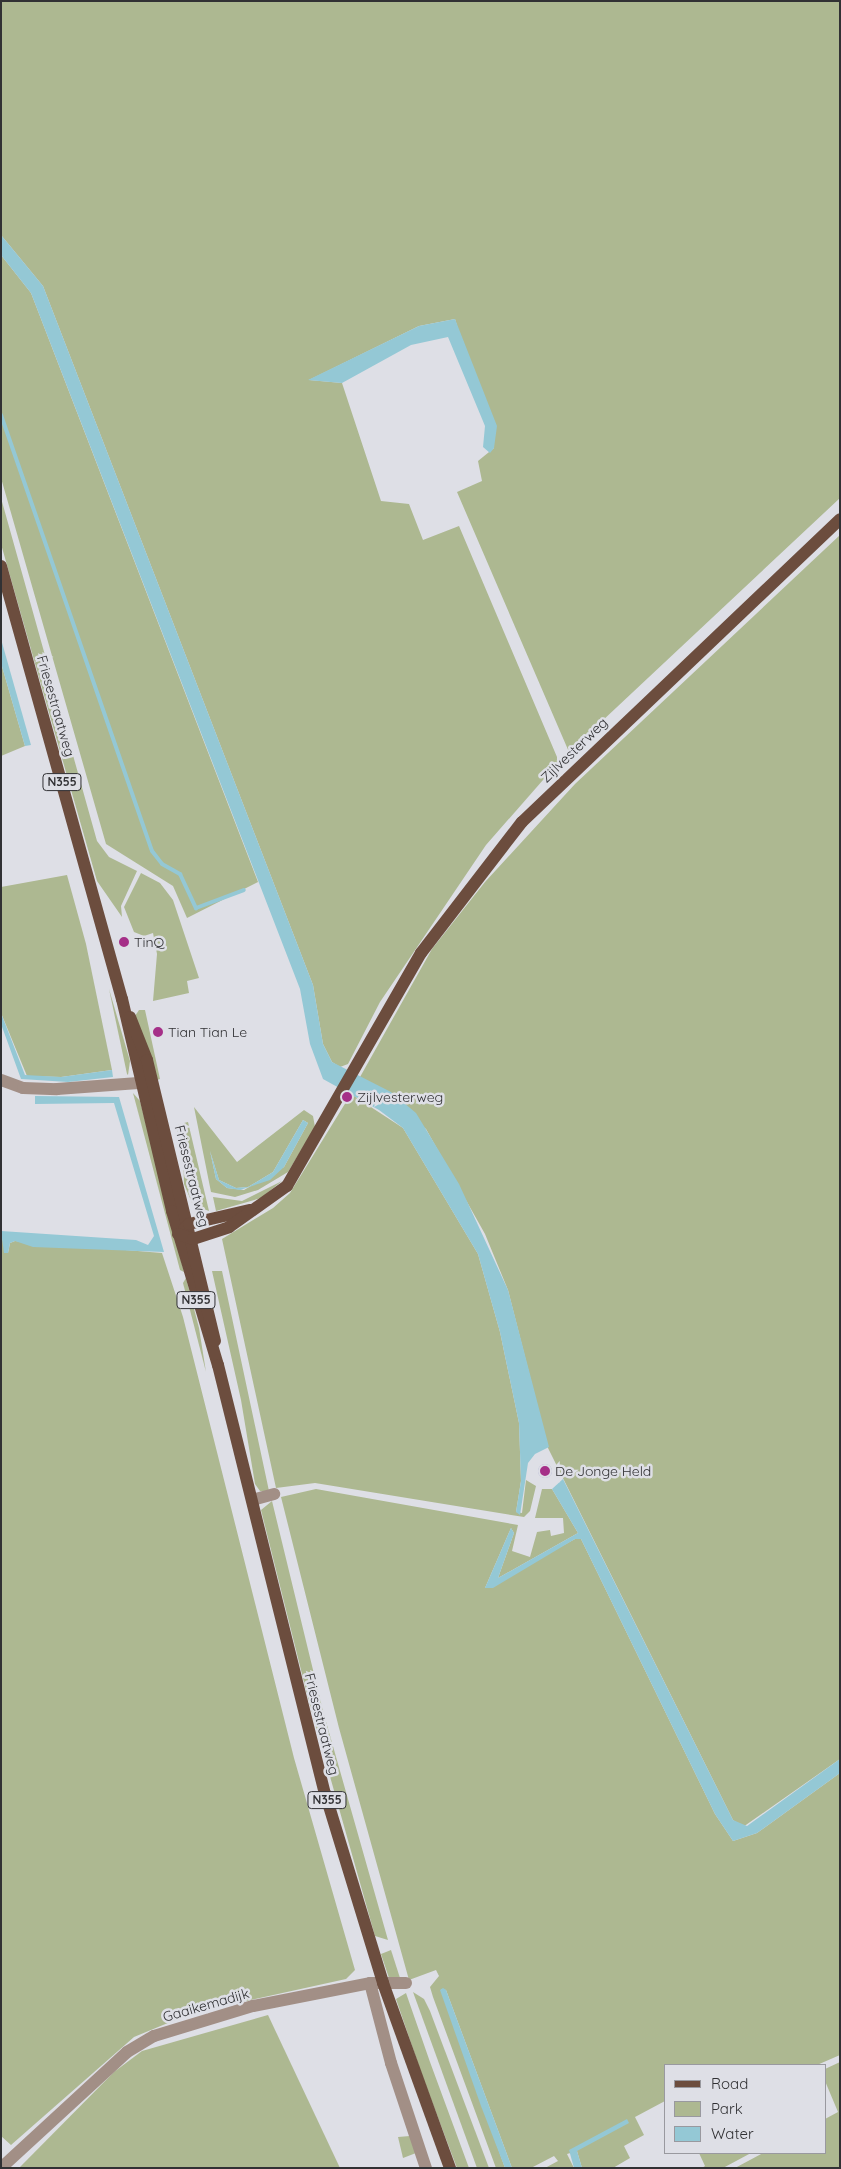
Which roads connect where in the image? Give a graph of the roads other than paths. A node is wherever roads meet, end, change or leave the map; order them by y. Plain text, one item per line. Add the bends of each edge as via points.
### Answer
1 (840, 519) edge
2 (1, 566) edge
3 (1, 1080) edge
4 (146, 1083) junction
5 (255, 1209) junction
6 (189, 1224) junction
7 (178, 1234) junction
8 (192, 1239) junction
9 (218, 1365) junction
10 (274, 1494) dead end
11 (252, 1500) junction
12 (370, 1983) junction
13 (383, 1983) junction
14 (406, 1983) dead end
15 (1, 2168) edge
16 (426, 2168) edge
17 (450, 2168) edge

1 - 5 main road, Zijlvesterweg via 522,822 421,953 293,1179
2 - 4 main road, Friesestraatweg / N355
3 - 4 street via 23,1088 48,1089
4 - 6 main road, Friesestraatweg / N355
4 - 7 main road, Friesestraatweg / N355
5 - 6 main road, Zijlvesterweg
5 - 8 main road, Zijlvesterweg via 229,1228
6 - 7 main road, Zijlvesterweg
6 - 8 main road, Friesestraatweg / N355
7 - 8 main road
7 - 9 main road, Friesestraatweg / N355
8 - 9 main road, Friesestraatweg / N355
9 - 11 main road, Friesestraatweg / N355
10 - 11 street
11 - 13 main road, Friesestraatweg / N355 via 325,1793
12 - 13 street, Gaaikemadijk
12 - 15 street, Gaaikemadijk via 253,2006 154,2036 127,2052
12 - 16 street via 391,2063
13 - 14 street, Gaaikemadijk
13 - 17 main road, Friesestraatweg / N355

